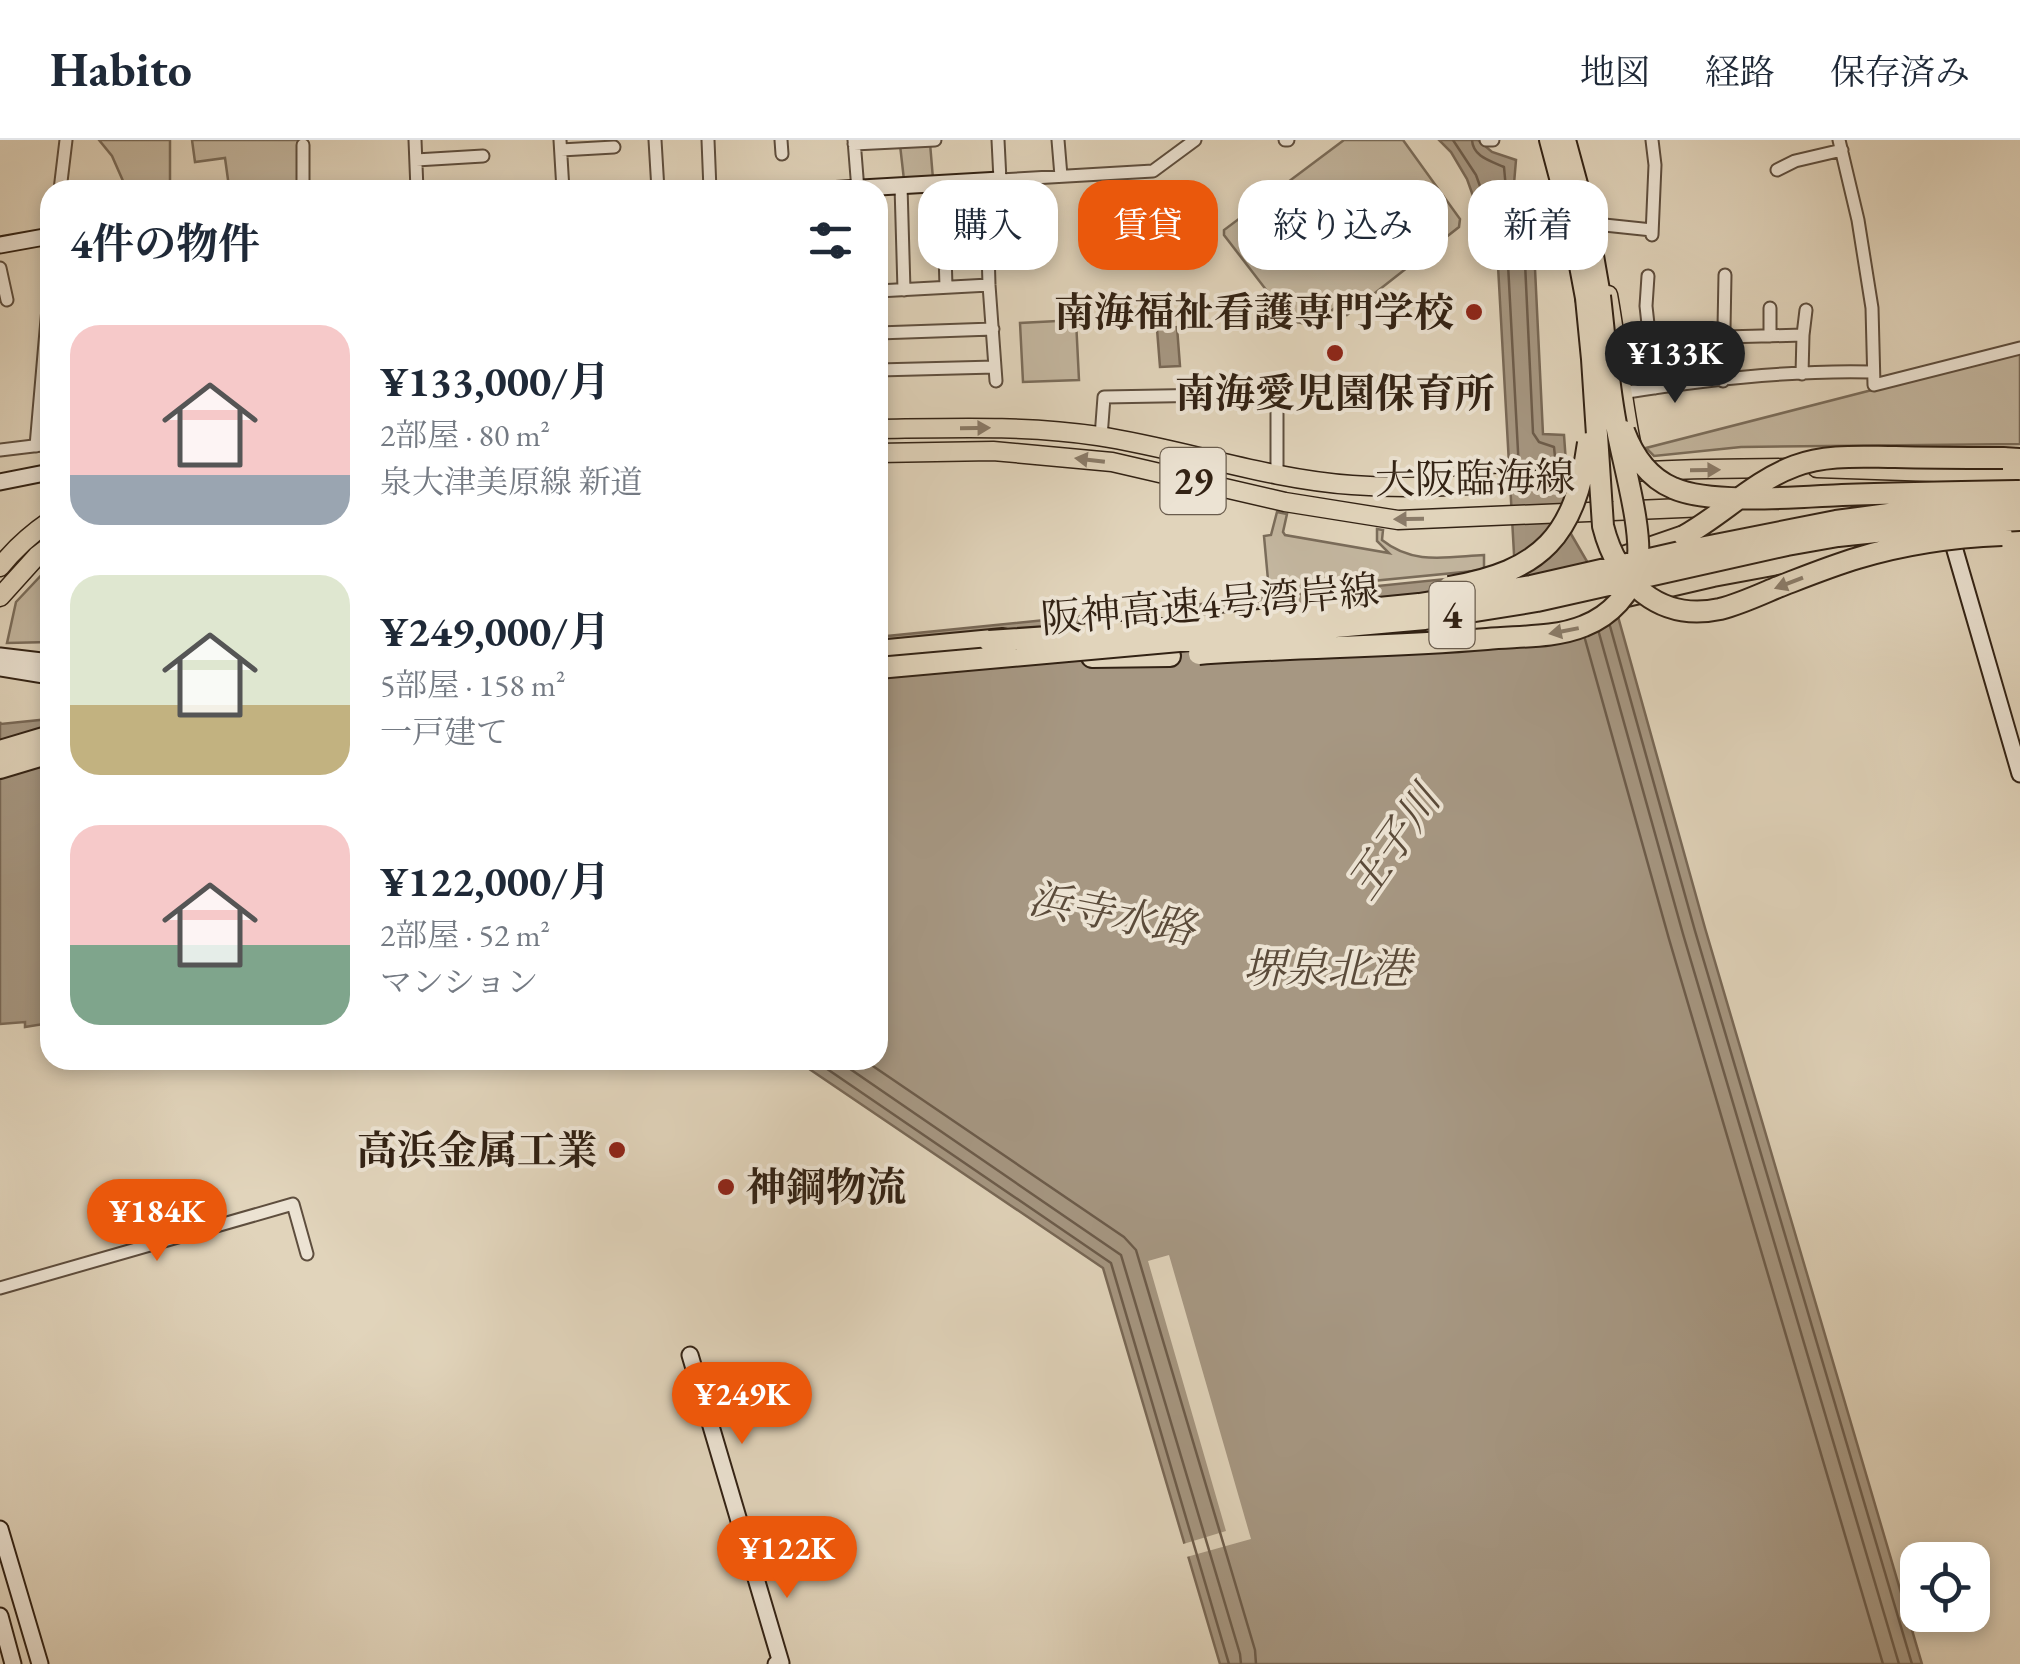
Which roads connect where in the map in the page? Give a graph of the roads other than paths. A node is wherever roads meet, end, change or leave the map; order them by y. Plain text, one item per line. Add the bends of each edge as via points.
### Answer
1 (66, 140) edge
2 (415, 140) edge
3 (655, 140) edge
4 (708, 140) edge
5 (934, 140) edge
6 (998, 140) edge
7 (1058, 140) edge
8 (1195, 140) edge
9 (1486, 140) edge
10 (1493, 140) edge
11 (1540, 140) edge
12 (1550, 140) edge
13 (1564, 140) edge
14 (1574, 140) edge
15 (1652, 140) edge
16 (854, 142) edge
17 (304, 145) dead end
18 (561, 145) edge
19 (1840, 145) edge
20 (614, 147) dead end
21 (483, 156) dead end
22 (416, 160) junction
23 (1778, 170) dead end
24 (1061, 176) junction
25 (61, 180) edge
26 (303, 180) edge
27 (417, 180) edge
28 (563, 180) edge
29 (657, 180) edge
30 (710, 180) edge
31 (857, 180) edge
32 (993, 180) joint
33 (1584, 180) edge
34 (918, 185) edge
35 (901, 186) junction
36 (888, 187) edge
37 (1608, 226) edge
38 (40, 238) edge
39 (0, 246) edge
40 (0, 268) edge
41 (945, 270) edge
42 (990, 270) edge
43 (1603, 270) edge
44 (1726, 275) dead end
45 (1648, 276) dead end
46 (989, 285) junction
47 (946, 288) junction
48 (904, 290) junction
49 (888, 291) edge
50 (1593, 297) junction
51 (8, 300) dead end
52 (1770, 308) dead end
53 (1806, 310) dead end
54 (992, 329) junction
55 (888, 333) edge
56 (1804, 335) junction
57 (1770, 336) junction
58 (1725, 337) junction
59 (1650, 340) junction
60 (2020, 348) edge
61 (996, 367) junction
62 (888, 370) edge
63 (1872, 372) junction
64 (1802, 374) junction
65 (1722, 380) junction
66 (996, 381) dead end
67 (1655, 388) junction
68 (1622, 393) junction
69 (888, 429) edge
70 (1101, 436) junction
71 (40, 445) edge
72 (0, 450) edge
73 (888, 453) edge
74 (2014, 463) edge
75 (1637, 471) junction
76 (40, 474) edge
77 (1610, 474) junction
78 (1278, 475) junction
79 (0, 482) edge
80 (2020, 495) edge
81 (1942, 500) junction
82 (2020, 506) edge
83 (1628, 511) junction
84 (2020, 520) edge
85 (40, 528) edge
86 (2020, 531) edge
87 (1950, 535) junction
88 (40, 555) edge
89 (0, 566) edge
90 (0, 596) edge
91 (1476, 596) junction
92 (989, 641) junction
93 (1292, 648) junction
94 (888, 651) edge
95 (0, 656) edge
96 (40, 661) edge
97 (0, 668) edge
98 (888, 668) edge
99 (888, 668) edge
100 (40, 674) edge
101 (40, 739) edge
102 (0, 751) edge
103 (40, 756) edge
104 (0, 768) edge
105 (2020, 774) edge
106 (308, 1254) dead end
107 (0, 1288) edge
108 (690, 1355) dead end
109 (0, 1529) edge
110 (0, 1616) edge
111 (14, 1664) edge
112 (40, 1664) edge
113 (776, 1664) edge

1 - 25 street
2 - 22 street
3 - 29 street
4 - 30 street
5 - 16 street
6 - 32 street
7 - 24 street
8 - 24 street via 1153,171
9 - 10 street
11 - 77 main road via 1577,276
12 - 50 highway
13 - 50 highway via 1587,221
14 - 33 main road
15 - 37 street via 1652,233
16 - 31 street
17 - 26 street
18 - 20 street
18 - 28 street
19 - 23 street
19 - 63 street via 1872,308
21 - 22 street
22 - 27 street
24 - 32 street
34 - 35 street
35 - 36 street
35 - 48 street
38 - 39 street
40 - 51 street
41 - 47 street
42 - 46 street
43 - 68 main road
44 - 58 street
45 - 59 street
46 - 47 street
46 - 54 street
47 - 48 street
48 - 49 street
50 - 80 highway, bridge via 1625,436 1643,465 1673,488 1732,497
86 -> 50 highway, bridge via 1862,556 1708,611 1649,598 1619,568 1603,526
50 - 92 highway, bridge via 1590,423 1581,482 1564,525 1522,565 1415,592
50 -> 93 highway, bridge via 1638,543 1634,576 1622,598 1593,622 1556,633
52 - 57 street
53 - 56 street
54 - 55 street
54 - 61 street
56 - 57 street
56 - 64 street
57 - 58 street
58 - 59 street
58 - 65 street
59 - 67 street
60 - 63 street via 1874,385
61 - 62 street
61 - 66 street
63 - 64 street
64 - 65 street
65 - 67 street
67 - 68 street
68 - 75 main road
69 -> 70 main road, 大阪臨海線 / 29
70 - 78 main road, 大阪臨海線 / 29
70 - 78 street via 1104,397 1277,394
71 - 72 street
83 -> 73 main road, 大阪臨海線 / 29 via 1398,520 1112,462 992,451
75 -> 74 main road, 大阪臨海線 / 29 via 1964,472
74 - 91 highway, bridge via 1813,461 1764,482 1684,536
75 - 77 main road, 大阪臨海線 / 29
75 - 83 main road
76 - 79 street
77 - 78 main road, 大阪臨海線 / 29 via 1401,487
77 - 83 main road
80 - 81 main road, 大阪臨海線 / 29
81 - 83 main road, 大阪臨海線 / 29
81 - 87 street
82 - 91 highway, 阪神高速4号湾岸線 / 4, bridge via 1836,521
84 - 99 highway, 阪神高速4号湾岸線 / 4, bridge via 1821,539 1425,619
85 - 89 main road
86 - 87 main road
87 - 93 highway, bridge via 1740,570 1509,622
87 - 105 street
88 - 90 main road
91 - 92 highway, 阪神高速4号湾岸線 / 4, bridge
92 - 94 highway, 阪神高速4号湾岸線 / 4
93 - 98 highway, bridge
95 - 96 street
97 - 100 street
101 - 102 highway
103 - 104 highway
106 - 107 street via 293,1204
108 - 113 street via 781,1662
109 - 112 street
110 - 111 street

